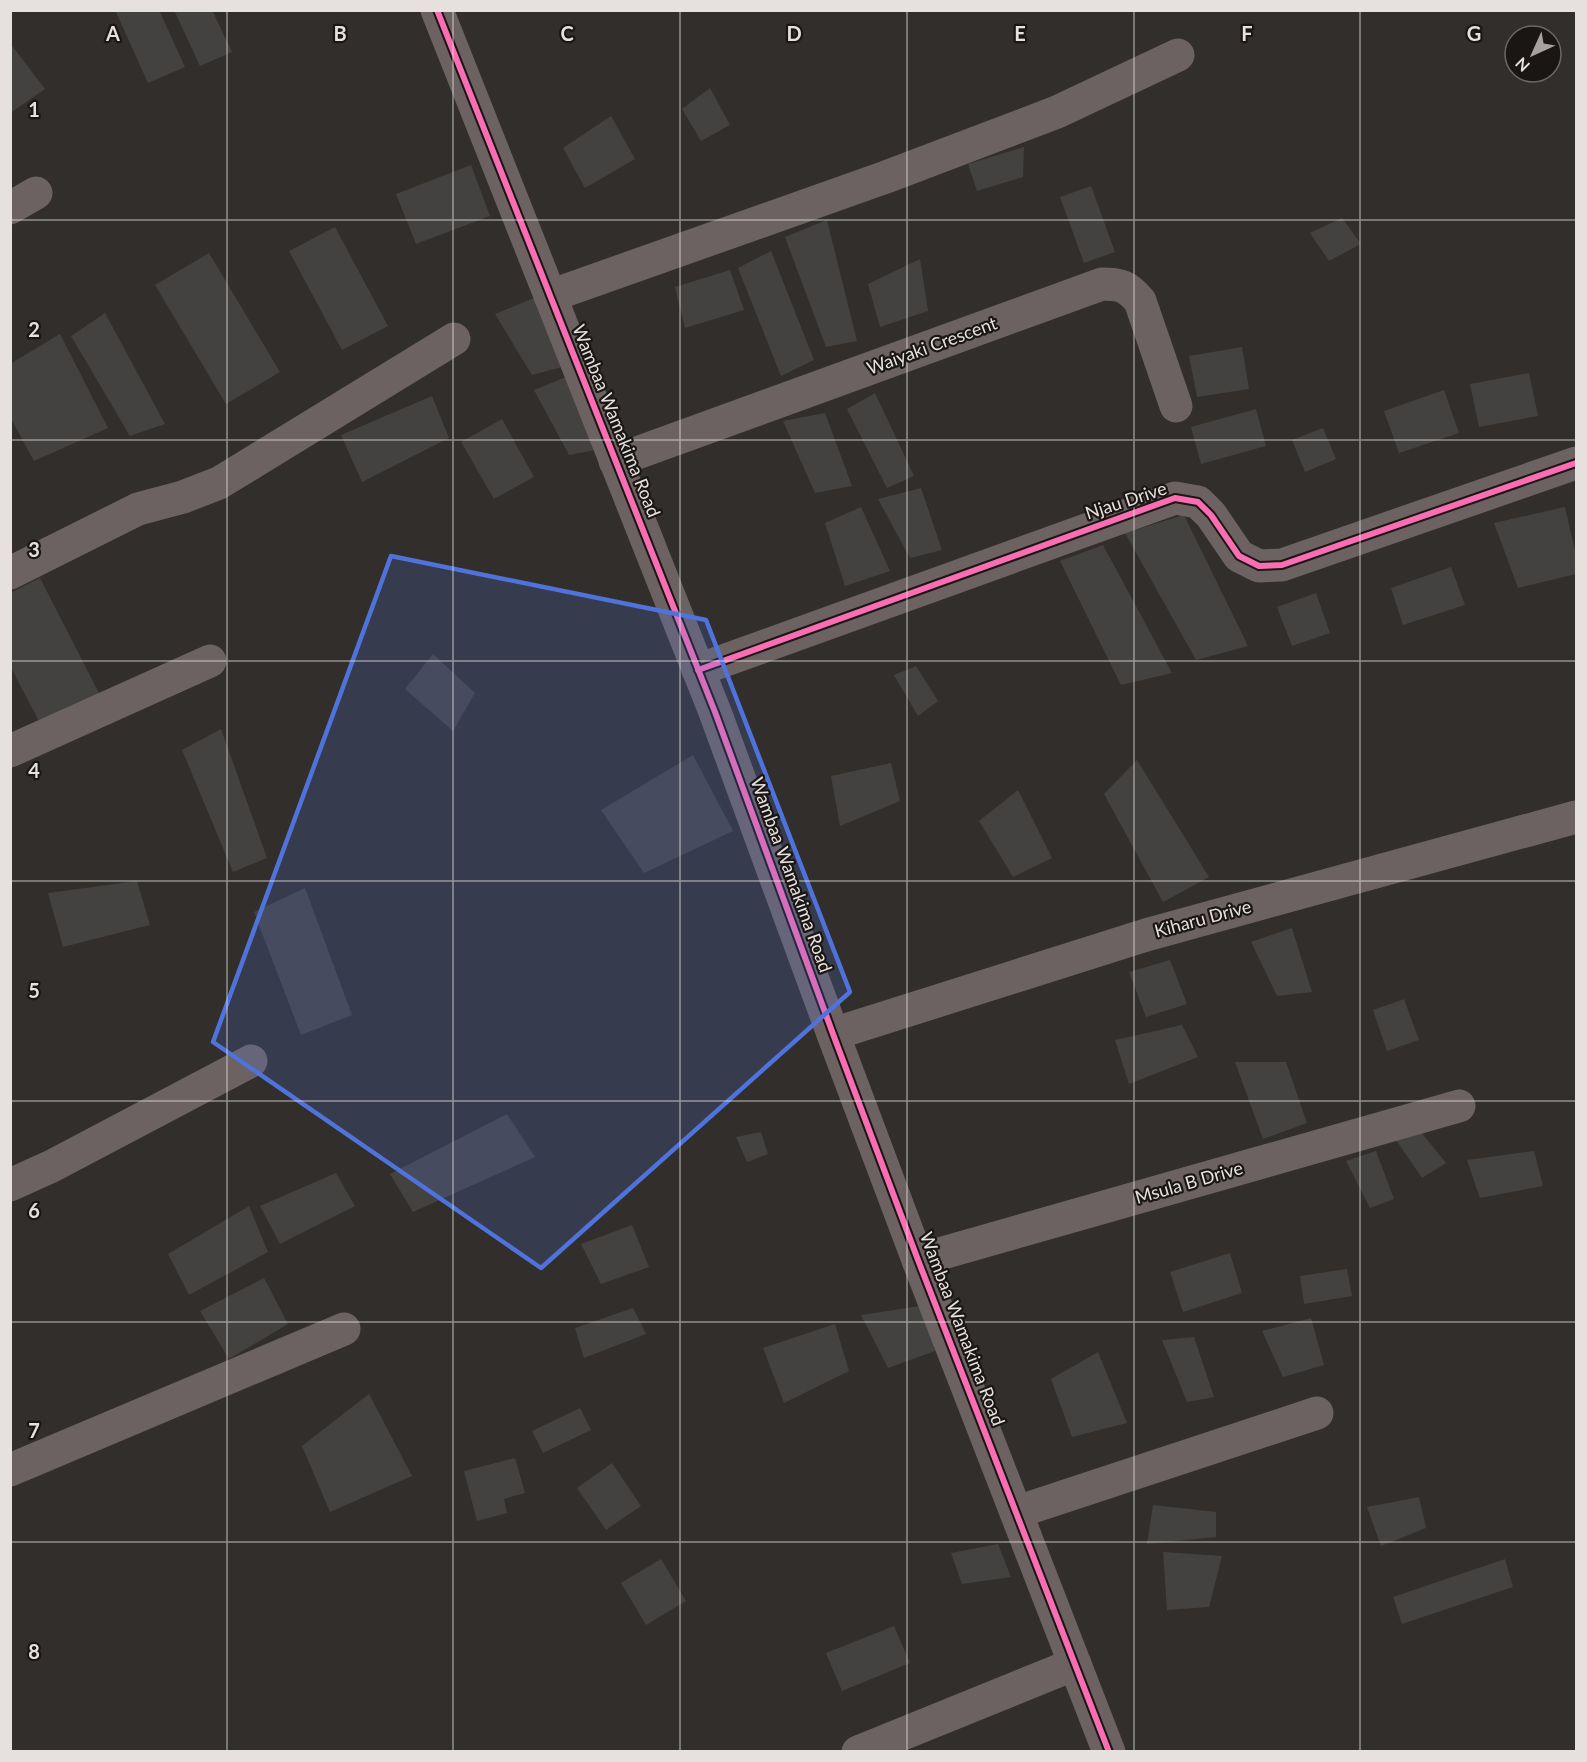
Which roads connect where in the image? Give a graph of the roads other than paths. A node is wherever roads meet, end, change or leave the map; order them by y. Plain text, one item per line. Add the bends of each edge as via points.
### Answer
1 (437, 10) edge
2 (1178, 55) dead end
3 (550, 296) junction
4 (454, 339) dead end
5 (1176, 406) dead end
6 (615, 461) junction
7 (1576, 463) edge
8 (10, 573) edge
9 (210, 661) dead end
10 (698, 670) junction
11 (10, 751) edge
12 (1576, 817) edge
13 (833, 1034) junction
14 (251, 1062) dead end
15 (1459, 1106) dead end
16 (10, 1185) edge
17 (918, 1260) junction
18 (344, 1329) dead end
19 (1317, 1413) dead end
20 (10, 1470) edge
21 (1017, 1512) junction
22 (1075, 1664) junction
23 (858, 1752) edge
24 (1109, 1752) edge

1 - 3 street, Wambaa Wamakima Road
2 - 3 street via 1057,112
3 - 6 street, Wambaa Wamakima Road
4 - 8 street via 219,483 138,509
5 - 6 street, Waiyaki Crescent via 1140,301 1118,284 1102,284
6 - 10 street, Wambaa Wamakima Road
7 - 10 street, Njau Drive via 1282,566 1259,566 1239,556 1198,502 1175,498
9 - 11 street
10 - 13 street, Wambaa Wamakima Road
12 - 13 street, Kiharu Drive via 1146,935
13 - 17 street, Wambaa Wamakima Road
14 - 16 street
15 - 17 street, Msula B Drive
17 - 21 street, Wambaa Wamakima Road
18 - 20 street
19 - 21 street
21 - 22 street, Wambaa Wamakima Road
22 - 23 street
22 - 24 street, Wambaa Wamakima Road

